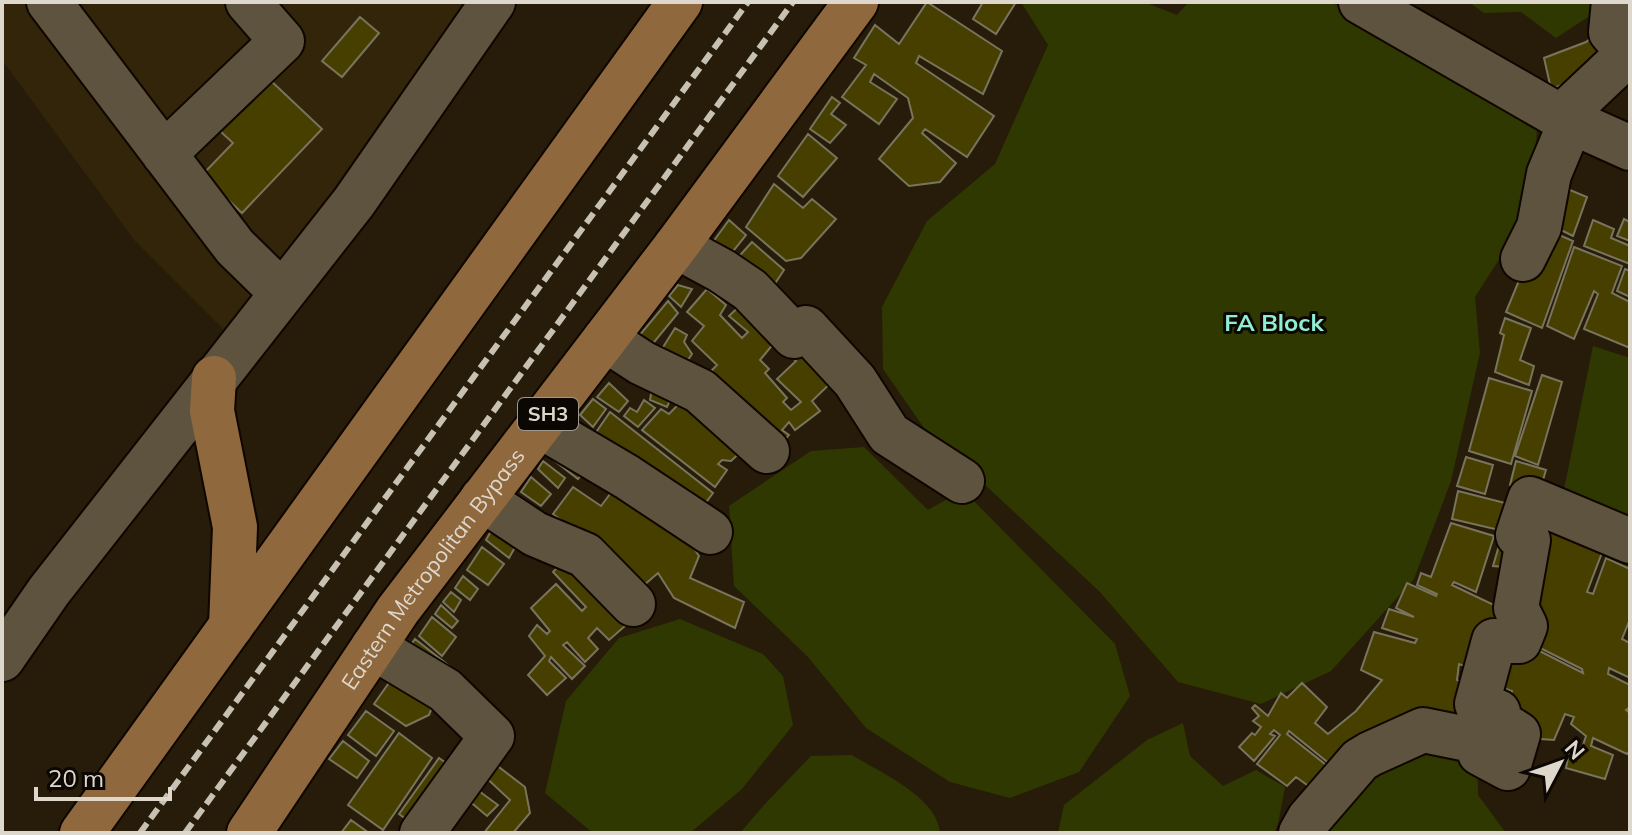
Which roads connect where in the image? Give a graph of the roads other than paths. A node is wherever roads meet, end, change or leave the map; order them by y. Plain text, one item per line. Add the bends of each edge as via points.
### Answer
1 (49, 2) edge
2 (248, 2) edge
3 (493, 2) edge
4 (680, 2) edge
5 (856, 2) edge
6 (1361, 2) edge
7 (1614, 2) edge
8 (1630, 53) edge
9 (1566, 119) junction
10 (1630, 148) edge
11 (164, 154) junction
12 (676, 246) junction
13 (1523, 259) dead end
14 (281, 292) junction
15 (605, 339) junction
16 (214, 378) junction
17 (539, 425) junction
18 (767, 451) dead end
19 (962, 481) dead end
20 (482, 499) junction
21 (710, 532) dead end
22 (1630, 541) edge
23 (633, 604) dead end
24 (231, 626) junction
25 (373, 647) junction
26 (2, 659) edge
27 (82, 833) edge
28 (249, 833) edge
29 (422, 833) edge
30 (1301, 833) edge

1 - 11 street
2 - 11 street via 282,41
3 - 14 street via 354,202
4 - 24 main road
5 - 12 main road, Eastern Metropolitan Bypass / SH3
6 - 9 street
7 - 8 street via 1611,32
8 - 9 street
9 - 10 street
9 - 13 street via 1539,227
11 - 14 street via 235,247
12 - 15 main road, Eastern Metropolitan Bypass / SH3
12 - 19 street via 750,290 794,336 806,328 855,381 889,434
14 - 16 street
15 - 17 main road, Eastern Metropolitan Bypass / SH3
15 - 18 street via 700,391
16 - 24 main road via 212,411 235,527
16 - 26 street
17 - 20 main road, Eastern Metropolitan Bypass / SH3
17 - 21 street
20 - 23 street via 535,534 585,555
20 - 25 main road, Eastern Metropolitan Bypass / SH3
22 - 30 street via 1530,499 1518,535 1528,540 1516,608 1525,626 1519,641 1494,641 1477,704 1498,712 1496,720 1518,734 1508,768 1480,753 1477,741 1423,730 1360,760
24 - 27 main road
25 - 28 main road, Eastern Metropolitan Bypass / SH3
25 - 29 street via 445,690 492,736

